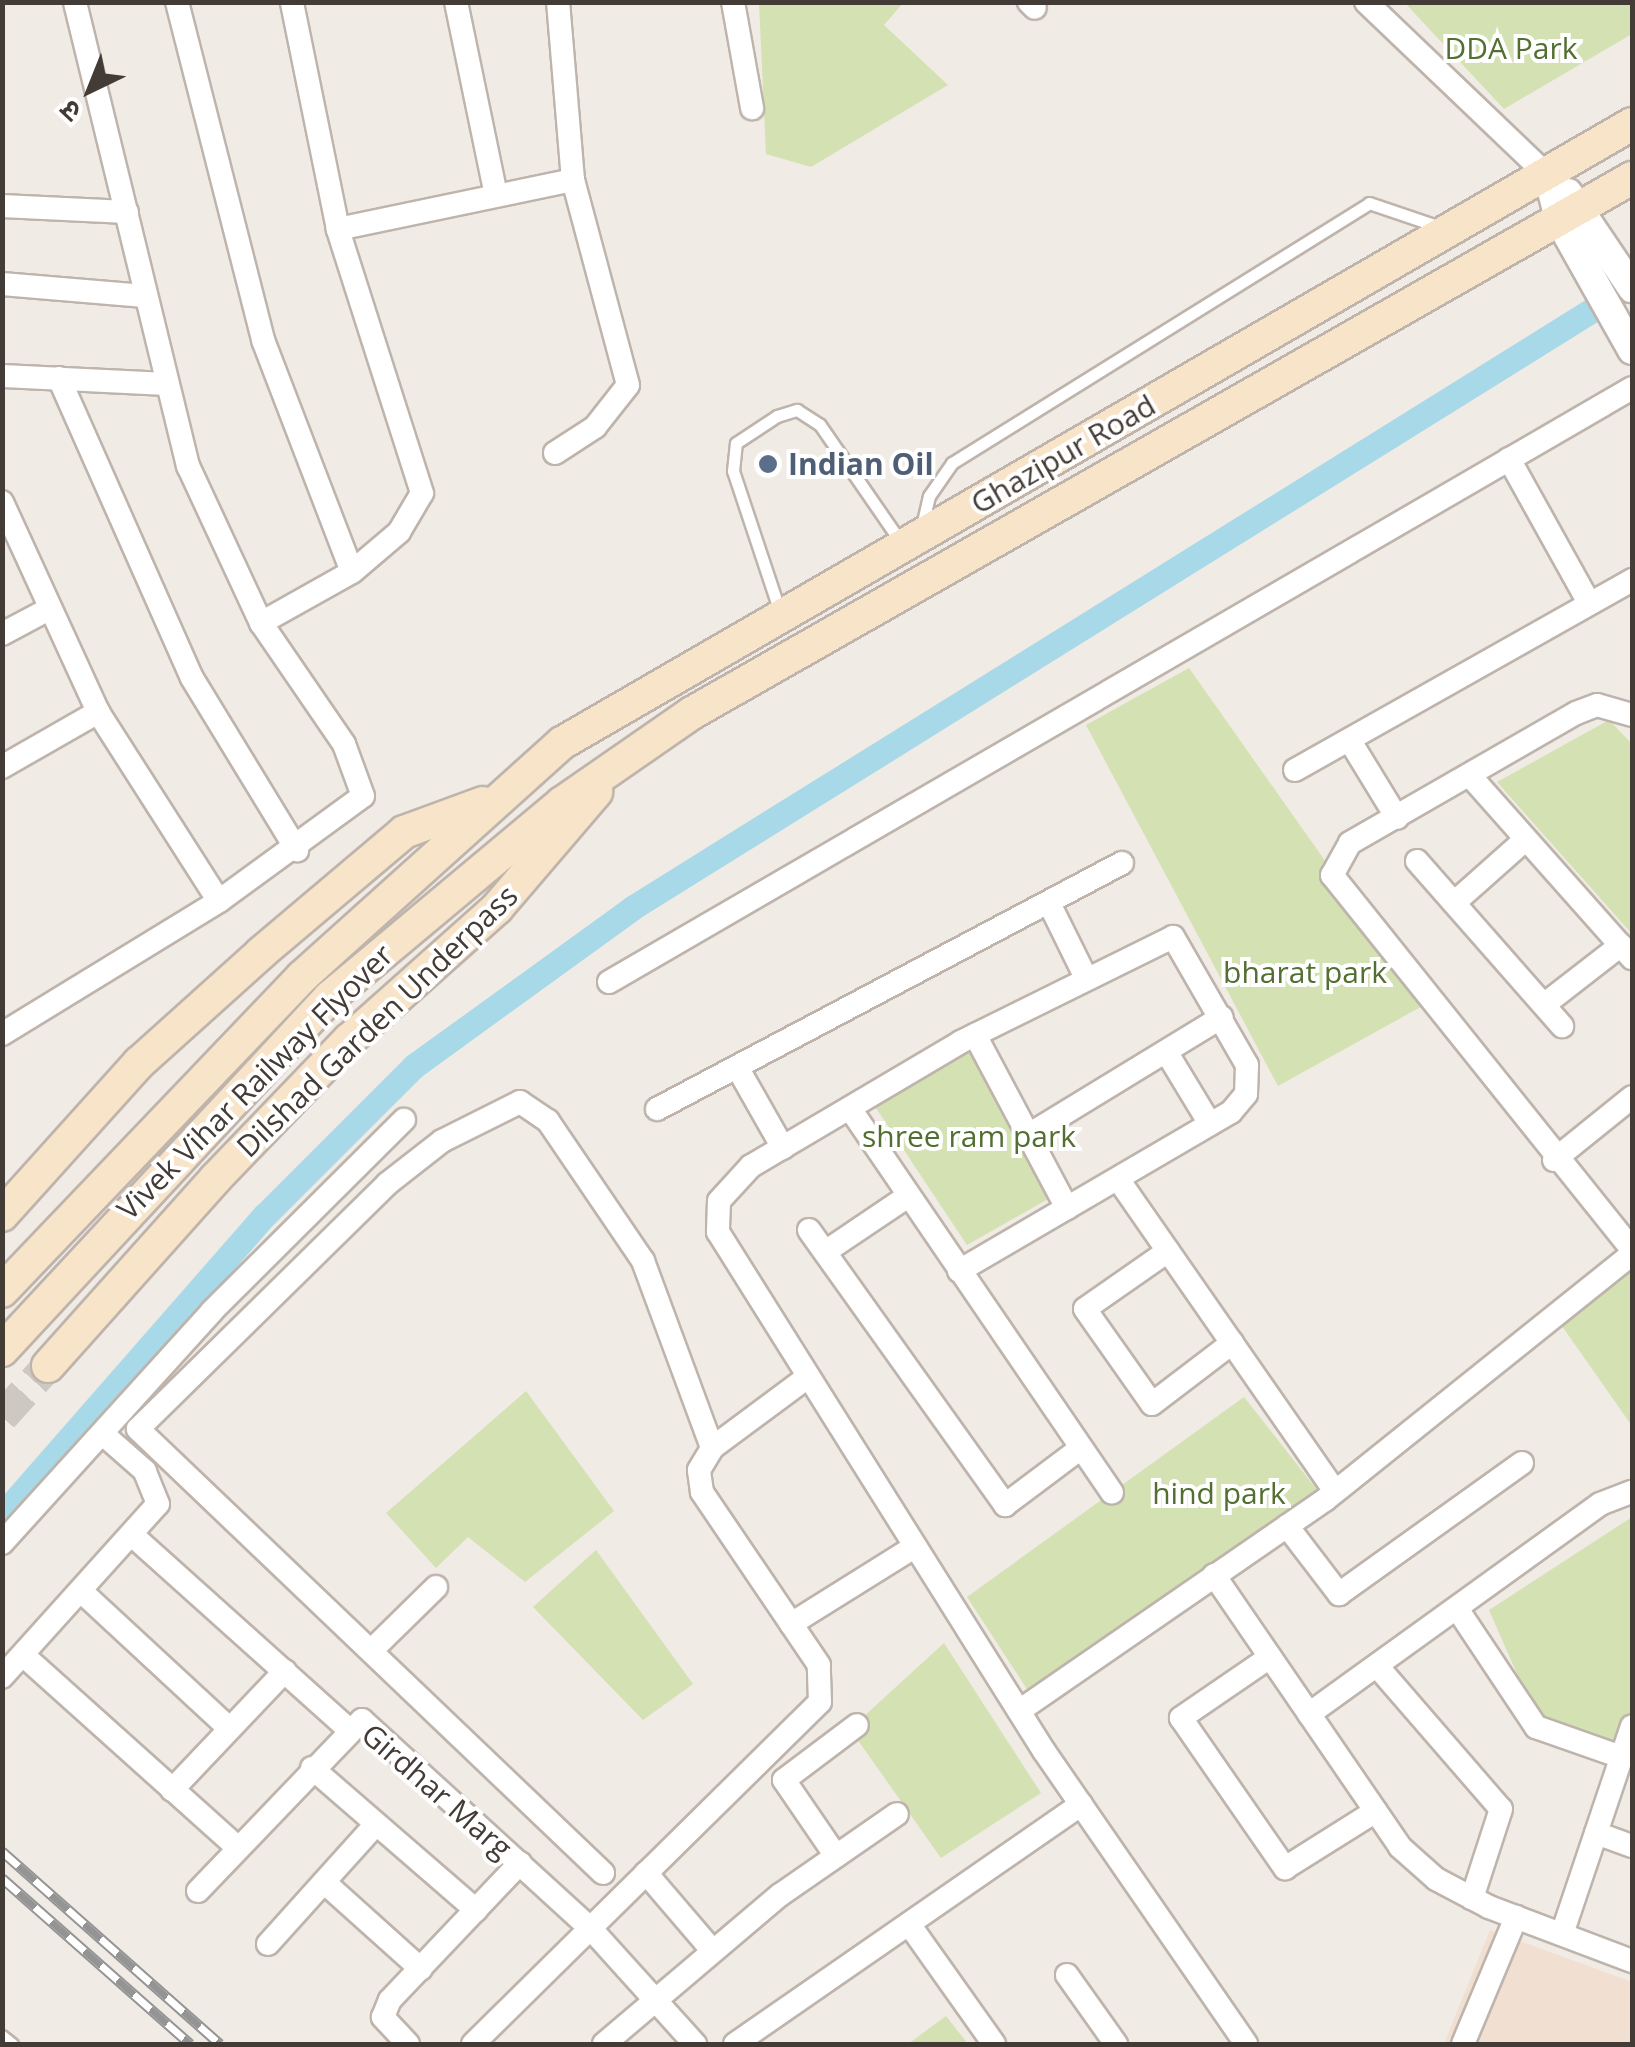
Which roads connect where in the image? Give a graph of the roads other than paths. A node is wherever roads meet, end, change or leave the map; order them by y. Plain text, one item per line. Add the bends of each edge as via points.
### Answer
1 (75, 2) edge
2 (176, 2) edge
3 (292, 2) edge
4 (456, 2) edge
5 (558, 2) edge
6 (733, 2) edge
7 (1366, 2) edge
8 (752, 108) dead end
9 (1632, 124) edge
10 (1548, 176) junction
11 (1632, 178) edge
12 (572, 180) junction
13 (495, 191) junction
14 (2, 206) edge
15 (127, 212) junction
16 (1572, 215) junction
17 (338, 230) junction
18 (1452, 230) junction
19 (2, 284) edge
20 (1632, 288) edge
21 (144, 296) junction
22 (1628, 343) edge
23 (2, 376) edge
24 (59, 378) junction
25 (166, 384) junction
26 (1632, 388) edge
27 (555, 453) dead end
28 (1509, 459) junction
29 (2, 502) edge
30 (8, 531) edge
31 (912, 541) junction
32 (352, 572) junction
33 (1632, 580) edge
34 (1589, 603) junction
35 (49, 609) junction
36 (782, 616) junction
37 (261, 623) junction
38 (2, 634) edge
39 (98, 712) junction
40 (1632, 715) edge
41 (1350, 741) junction
42 (621, 761) junction
43 (2, 766) edge
44 (1295, 770) dead end
45 (1472, 778) junction
46 (502, 796) junction
47 (1397, 818) junction
48 (1526, 839) junction
49 (298, 850) junction
50 (1417, 862) dead end
51 (1122, 864) dead end
52 (219, 901) junction
53 (1049, 903) junction
54 (1454, 903) junction
55 (1627, 952) edge
56 (1085, 976) junction
57 (610, 982) dead end
58 (1545, 1004) junction
59 (1222, 1017) junction
60 (1562, 1026) dead end
61 (2, 1034) edge
62 (975, 1035) junction
63 (1167, 1053) junction
64 (737, 1067) junction
65 (657, 1108) dead end
66 (1629, 1108) edge
67 (851, 1110) junction
68 (404, 1120) dead end
69 (1210, 1124) junction
70 (1027, 1136) junction
71 (783, 1148) junction
72 (1554, 1160) junction
73 (1118, 1179) junction
74 (908, 1196) junction
75 (1068, 1208) junction
76 (2, 1215) edge
77 (809, 1230) dead end
78 (825, 1252) junction
79 (1168, 1252) junction
80 (1632, 1252) edge
81 (959, 1272) junction
82 (2, 1291) edge
83 (1232, 1344) junction
84 (2, 1350) edge
85 (48, 1366) tunnel mouth
86 (805, 1379) junction
87 (104, 1435) junction
88 (712, 1448) junction
89 (1082, 1448) junction
90 (1522, 1463) dead end
91 (1334, 1490) junction
92 (1112, 1492) dead end
93 (1632, 1492) edge
94 (1287, 1526) junction
95 (132, 1535) junction
96 (2, 1544) edge
97 (914, 1547) junction
98 (1214, 1575) junction
99 (436, 1587) dead end
100 (82, 1592) junction
101 (1458, 1610) junction
102 (791, 1624) junction
103 (374, 1648) junction
104 (23, 1655) junction
105 (1270, 1657) junction
106 (1378, 1666) junction
107 (285, 1671) junction
108 (2, 1677) edge
109 (1019, 1712) junction
110 (1309, 1714) junction
111 (857, 1725) dead end
112 (1632, 1726) edge
113 (229, 1728) junction
114 (348, 1729) junction
115 (1621, 1757) junction
116 (312, 1768) junction
117 (172, 1790) junction
118 (1082, 1804) junction
119 (1376, 1811) junction
120 (896, 1814) dead end
121 (376, 1824) junction
122 (1596, 1833) junction
123 (1632, 1846) edge
124 (238, 1848) junction
125 (836, 1856) junction
126 (520, 1863) junction
127 (603, 1873) dead end
128 (646, 1874) junction
129 (324, 1882) junction
130 (198, 1891) dead end
131 (1472, 1898) junction
132 (476, 1910) junction
133 (1516, 1917) junction
134 (909, 1924) junction
135 (592, 1930) junction
136 (1562, 1934) junction
137 (268, 1944) dead end
138 (712, 1950) junction
139 (1632, 1961) edge
140 (421, 1969) junction
141 (1066, 1975) dead end
142 (653, 1999) junction
143 (2, 2036) edge
144 (12, 2044) edge
145 (408, 2044) edge
146 (474, 2044) edge
147 (604, 2044) edge
148 (695, 2044) edge
149 (736, 2044) edge
150 (994, 2044) edge
151 (1116, 2044) edge
152 (1246, 2044) edge
153 (1463, 2044) edge

1 - 15 street
2 - 32 street via 263,340
3 - 17 street
4 - 13 street
5 - 12 street
6 - 8 street
7 - 10 street
9 - 10 main road, Ghazipur Road
10 - 16 street
10 - 18 main road, Ghazipur Road
11 - 16 main road, Ghazipur Road
12 - 13 street
12 - 27 street via 628,385 595,427
13 - 17 street
14 - 15 street
15 - 21 street
16 - 20 street via 1611,247
16 - 22 street via 1580,260
16 - 42 main road, Ghazipur Road
17 - 32 street via 422,493 400,532
18 - 31 main road, Ghazipur Road
18 - 31 lane via 1369,203 952,463 929,496
19 - 21 street
21 - 25 street
23 - 24 street
24 - 25 street
24 - 49 street via 192,678
25 - 37 street via 209,520
26 - 28 street
28 - 34 street
28 - 57 street
29 - 30 street
30 - 35 street
31 - 36 main road, Ghazipur Road
31 - 36 lane via 820,425 797,410 777,416 736,443 733,472
32 - 37 street
33 - 34 street
34 - 41 street
35 - 38 street
35 - 39 street
36 - 46 main road, Ghazipur Road via 562,742
37 - 49 street via 344,744 362,796
39 - 43 street
39 - 52 street
40 - 45 street via 1587,709
41 - 44 street
41 - 47 street
42 - 84 main road, Vivek Vihar Railway Flyover via 562,802 330,998
42 - 85 main road, Dilshad Garden Underpass via 497,908 349,1040
45 - 47 street
45 - 48 street
46 - 76 main road via 389,844 140,1063
46 - 82 main road, Vivek Vihar Railway Flyover via 154,1123
47 - 72 street via 1350,843 1332,874
48 - 54 street
48 - 55 street
49 - 52 street
50 - 54 street
51 - 53 street
52 - 61 street
53 - 56 street
53 - 64 street
54 - 58 street
55 - 58 street
56 - 59 street via 1173,937
56 - 62 street
58 - 60 street
59 - 63 street
59 - 69 street via 1250,1085
62 - 67 street
62 - 70 street
63 - 69 street
63 - 70 street
64 - 65 street
64 - 71 street
66 - 72 street
67 - 71 street
67 - 74 street
68 - 87 street via 212,1310
69 - 73 street
70 - 75 street
71 - 86 street via 735,1179 719,1201 718,1232
72 - 80 street
73 - 75 street
73 - 79 street
74 - 78 street
74 - 81 street
75 - 81 street
77 - 78 street
78 - 89 street via 1004,1505
79 - 83 street
79 - 83 street via 1084,1310 1152,1404
80 - 91 street
81 - 89 street
83 - 91 street
86 - 88 street
86 - 97 street
87 - 95 street via 161,1494
87 - 96 street
88 - 102 street via 699,1470 702,1492
88 - 103 street via 664,1298 548,1121 520,1102 442,1141 138,1429
89 - 92 street
90 - 94 street via 1339,1594
91 - 94 street
93 - 101 street via 1600,1504
94 - 98 street
95 - 100 street
95 - 107 street, Girdhar Marg
97 - 102 street
97 - 109 street
98 - 105 street
98 - 109 street
99 - 103 street
100 - 104 street
100 - 113 street
101 - 106 street
101 - 115 street via 1536,1727
102 - 128 street via 819,1665 820,1702
103 - 127 street
104 - 108 street
104 - 117 street
105 - 110 street
105 - 119 street via 1181,1718 1285,1868
106 - 110 street
106 - 131 street via 1501,1809
107 - 113 street
107 - 114 street, Girdhar Marg
109 - 118 street
110 - 119 street
111 - 125 street via 784,1780
112 - 115 street
113 - 117 street
114 - 116 street
114 - 126 street, Girdhar Marg via 367,1722
115 - 122 street
116 - 121 street
116 - 124 street
117 - 124 street
118 - 134 street
118 - 152 street
119 - 131 street via 1436,1880
120 - 125 street
121 - 129 street
121 - 132 street
122 - 123 street
122 - 136 street
124 - 130 street
125 - 138 street
126 - 132 street
126 - 135 street, Girdhar Marg
128 - 135 street
128 - 138 street
129 - 137 street
129 - 140 street
131 - 133 street
132 - 140 street
133 - 136 street
133 - 153 street
134 - 149 street
134 - 150 street
135 - 142 street, Girdhar Marg
135 - 146 street
136 - 139 street
138 - 142 street
140 - 145 street via 383,2018
141 - 151 street
142 - 147 street
142 - 148 street, Girdhar Marg
143 - 144 lane

